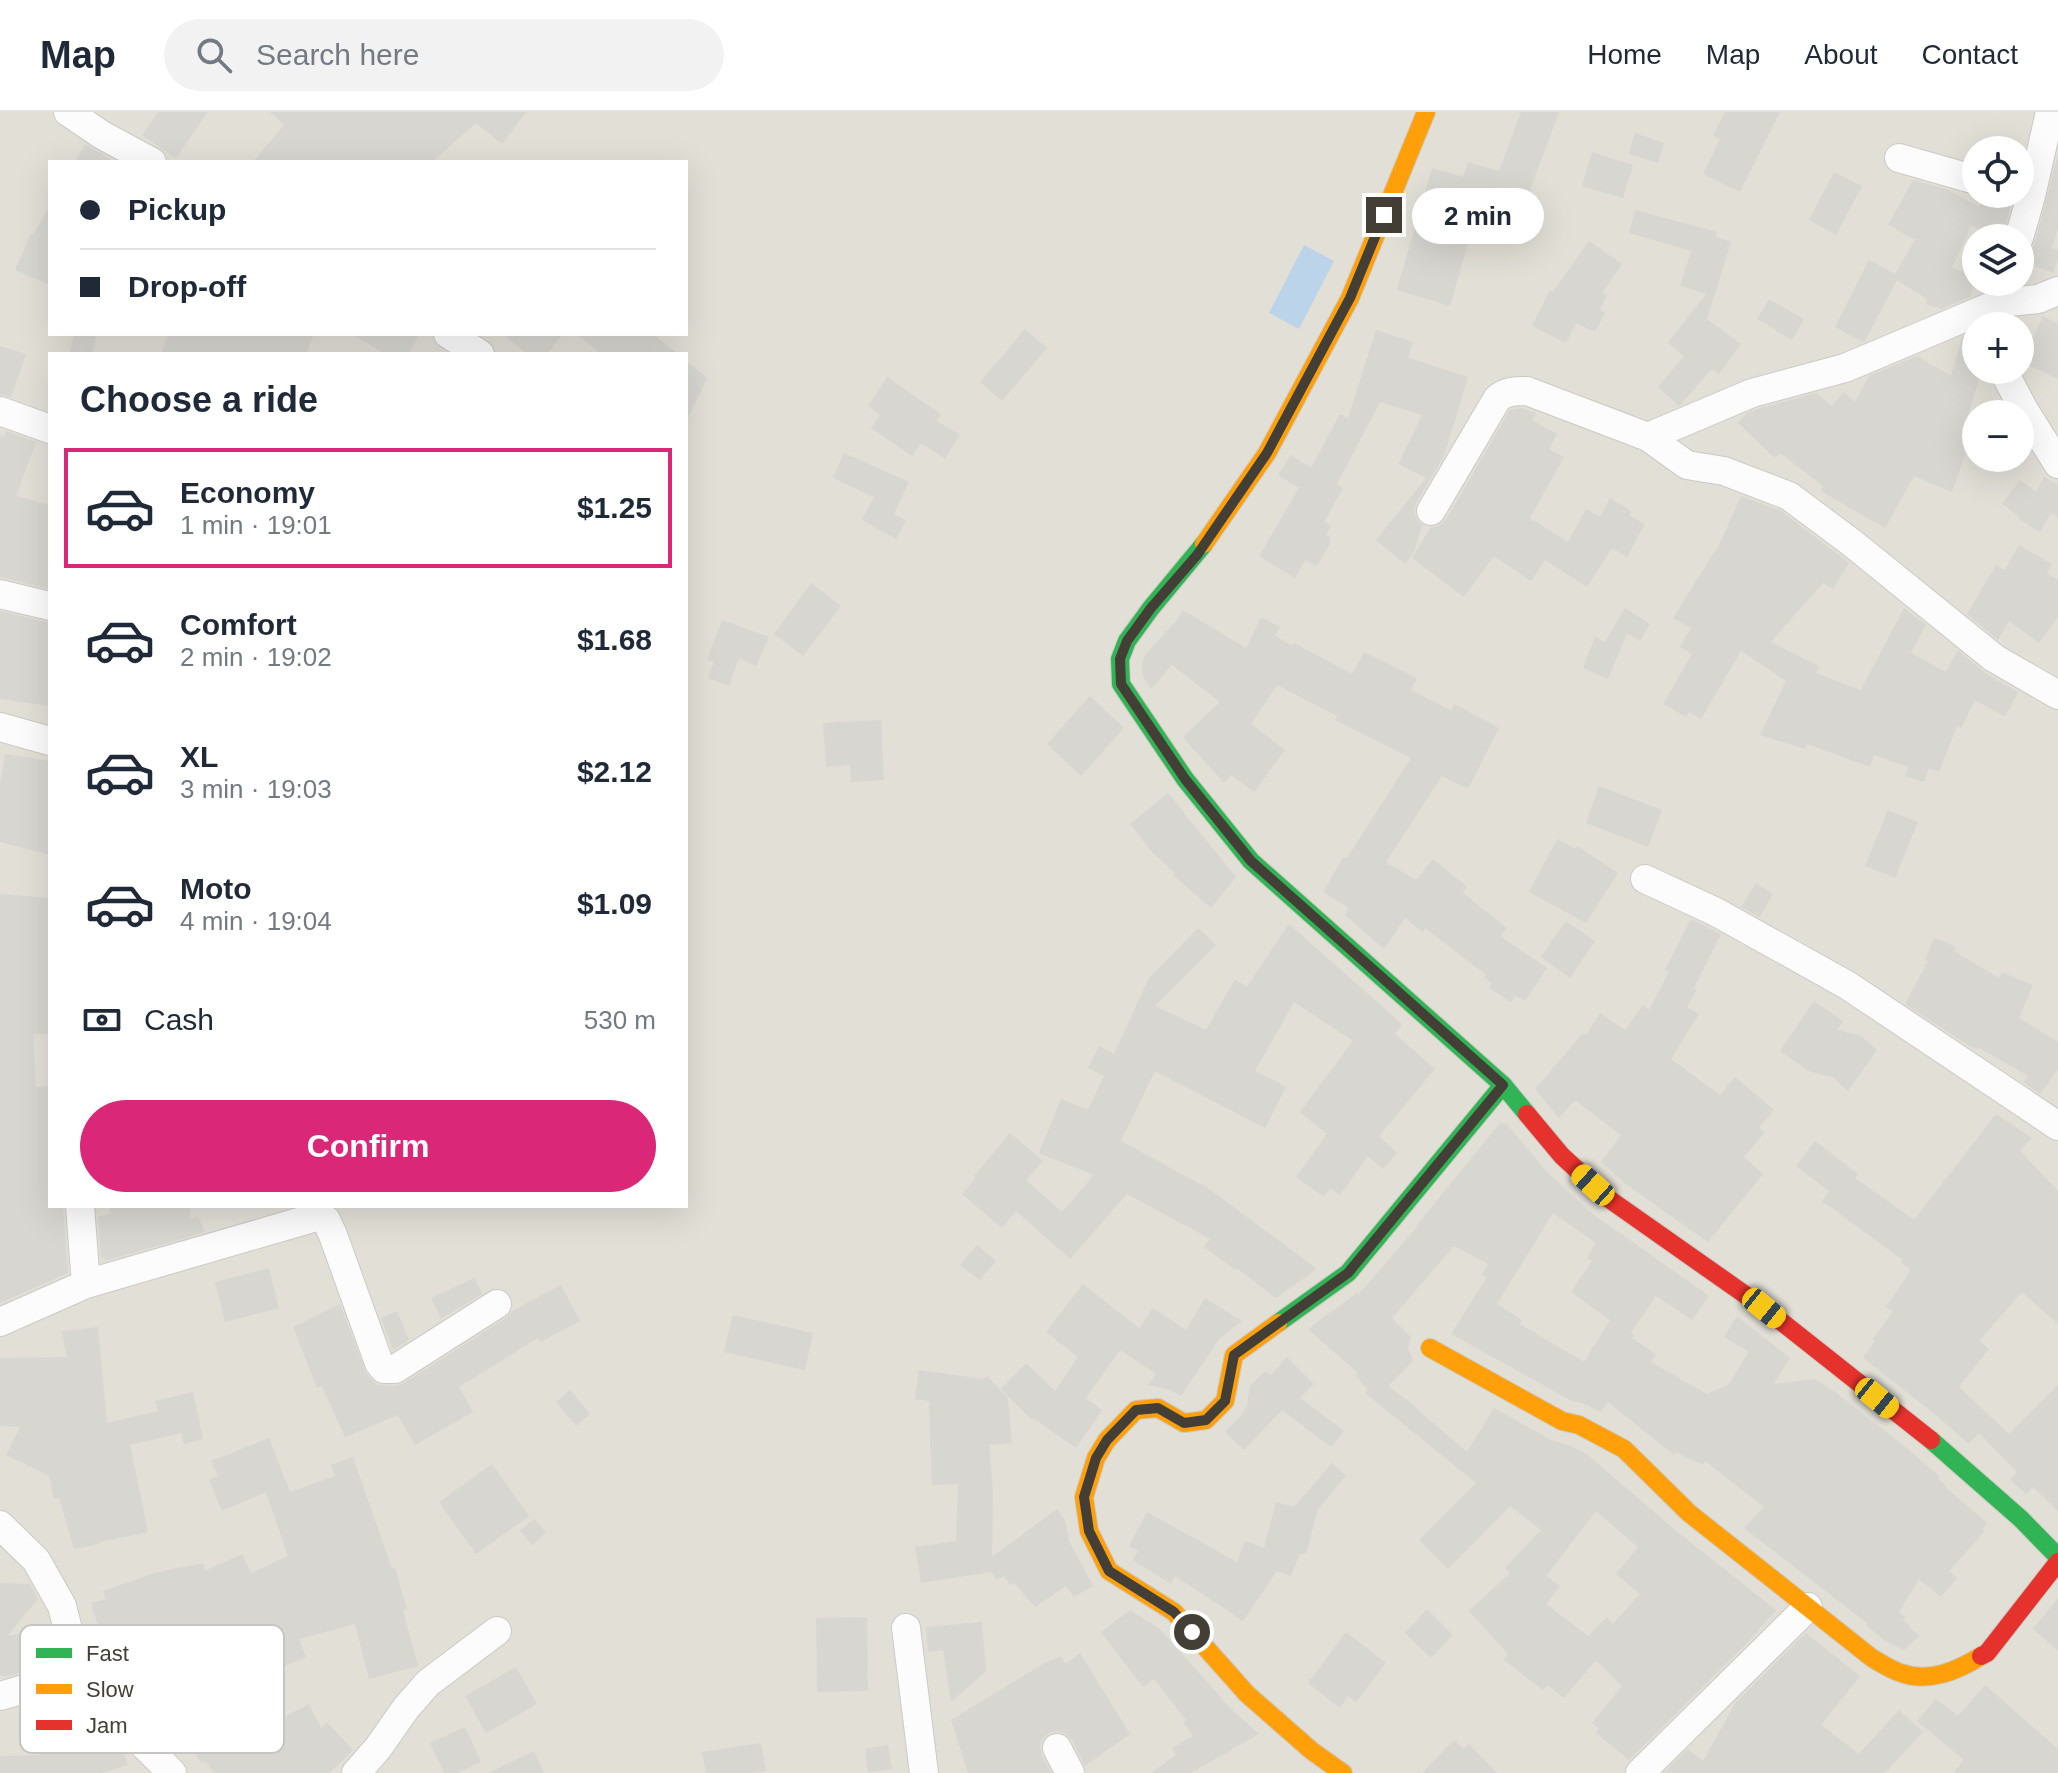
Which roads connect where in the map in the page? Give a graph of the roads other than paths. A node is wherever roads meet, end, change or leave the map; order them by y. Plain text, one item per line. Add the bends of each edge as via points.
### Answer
1 (68, 112) edge
2 (1426, 112) edge
3 (2050, 112) edge
4 (1899, 158) dead end
5 (148, 160) edge
6 (2034, 167) edge
7 (1962, 176) edge
8 (2058, 291) edge
9 (2002, 304) edge
10 (451, 336) edge
11 (477, 352) edge
12 (2011, 384) edge
13 (0, 411) edge
14 (48, 428) edge
15 (1648, 437) junction
16 (2058, 464) edge
17 (1431, 511) dead end
18 (0, 594) edge
19 (48, 606) edge
20 (2058, 695) edge
21 (0, 727) edge
22 (48, 740) edge
23 (1645, 879) dead end
24 (1503, 1085) junction
25 (2058, 1126) edge
26 (80, 1208) edge
27 (86, 1284) junction
28 (497, 1304) dead end
29 (0, 1322) edge
30 (1430, 1348) dead end
31 (0, 1525) edge
32 (2058, 1559) edge
33 (1808, 1607) junction
34 (67, 1625) edge
35 (906, 1628) dead end
36 (497, 1631) dead end
37 (20, 1690) edge
38 (0, 1696) edge
39 (1057, 1748) dead end
40 (146, 1753) edge
41 (160, 1770) edge
42 (356, 1773) edge
43 (924, 1773) edge
44 (1070, 1773) edge
45 (1343, 1773) edge
46 (1640, 1773) edge

1 - 5 street
2 - 24 street via 1350,298 1267,453 1197,555 1127,641 1120,659 1121,684 1185,779 1251,861
3 - 6 street
4 - 7 street
8 - 9 street
9 - 15 street via 1845,368 1752,393
10 - 11 street
12 - 16 street
13 - 14 street
15 - 17 street via 1527,391 1503,394
15 - 20 street via 1687,465 1724,471 1789,496 1994,658
18 - 19 street
21 - 22 street
23 - 25 street via 1847,985
24 - 32 street via 1562,1156 1609,1199 1764,1308 1911,1424 2021,1519
24 - 45 street via 1348,1273 1234,1355 1225,1401 1206,1420 1184,1423 1158,1408 1136,1410 1096,1458 1084,1497 1089,1531 1109,1571 1174,1612 1247,1694
26 - 27 street
27 - 28 street via 316,1217 326,1220 333,1235 384,1369 395,1369
27 - 29 street
30 - 33 street via 1624,1449 1689,1513
31 - 34 street via 36,1560
32 - 33 street via 1987,1653 1935,1677 1902,1674 1872,1658
33 - 46 street
35 - 43 street
36 - 42 street via 428,1683
37 - 38 street
39 - 44 street
40 - 41 street

